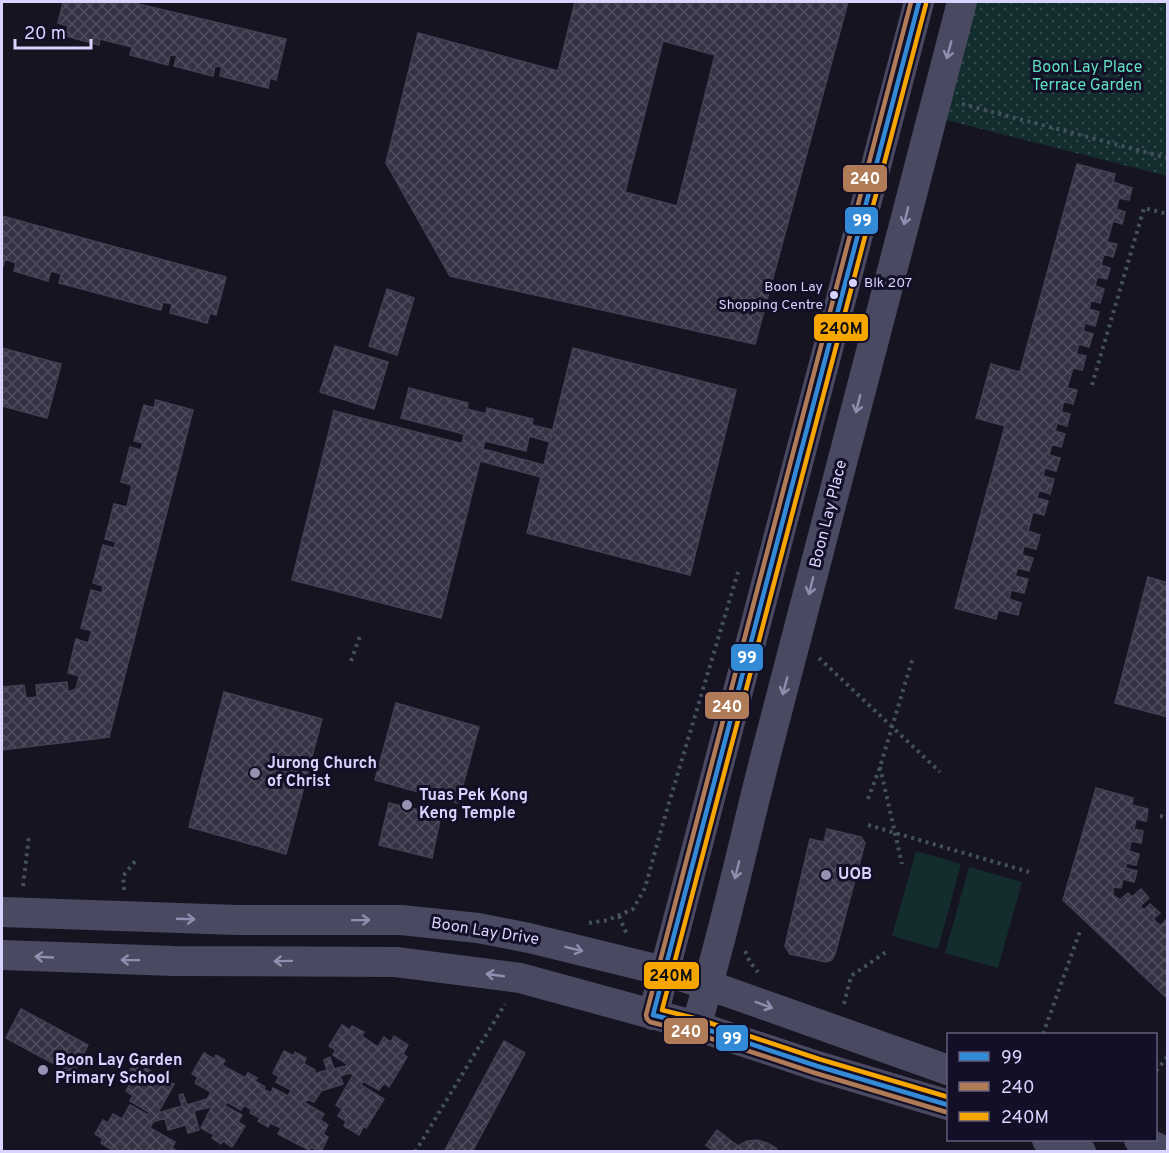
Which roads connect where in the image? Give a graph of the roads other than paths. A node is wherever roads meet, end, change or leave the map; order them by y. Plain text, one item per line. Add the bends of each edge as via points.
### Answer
1 (919, 2) edge
2 (962, 2) edge
3 (877, 158) junction
4 (917, 172) junction
5 (703, 824) junction
6 (747, 831) junction
7 (12, 904) edge
8 (81, 915) junction
9 (238, 920) junction
10 (2, 955) edge
11 (87, 959) junction
12 (245, 961) junction
13 (664, 971) junction
14 (708, 985) junction
15 (653, 1015) junction
16 (696, 1026) junction
17 (947, 1070) edge
18 (947, 1105) edge
19 (1050, 1141) edge
20 (1141, 1141) edge
21 (1081, 1152) edge
22 (1167, 1152) edge

1 - 3 street
2 -> 4 street, Boon Lay Place
3 - 4 street via 890,155 902,159
3 - 5 street
4 -> 6 street, Boon Lay Place
5 - 6 street via 716,834 729,836
5 - 13 street
6 -> 14 street, Boon Lay Place
7 - 8 street, Boon Lay Drive
8 -> 9 street, Boon Lay Drive
8 - 11 street via 72,941
9 - 12 street via 252,939
9 -> 13 street, Boon Lay Drive via 401,920 478,928
11 -> 10 street
12 -> 11 street
15 -> 12 street via 520,978 396,962
13 - 14 street, Boon Lay Drive
13 - 15 street
14 - 16 street, Boon Lay Place
14 -> 17 street, Boon Lay Drive
15 - 16 street
16 - 18 street
19 - 21 street
20 - 22 street

